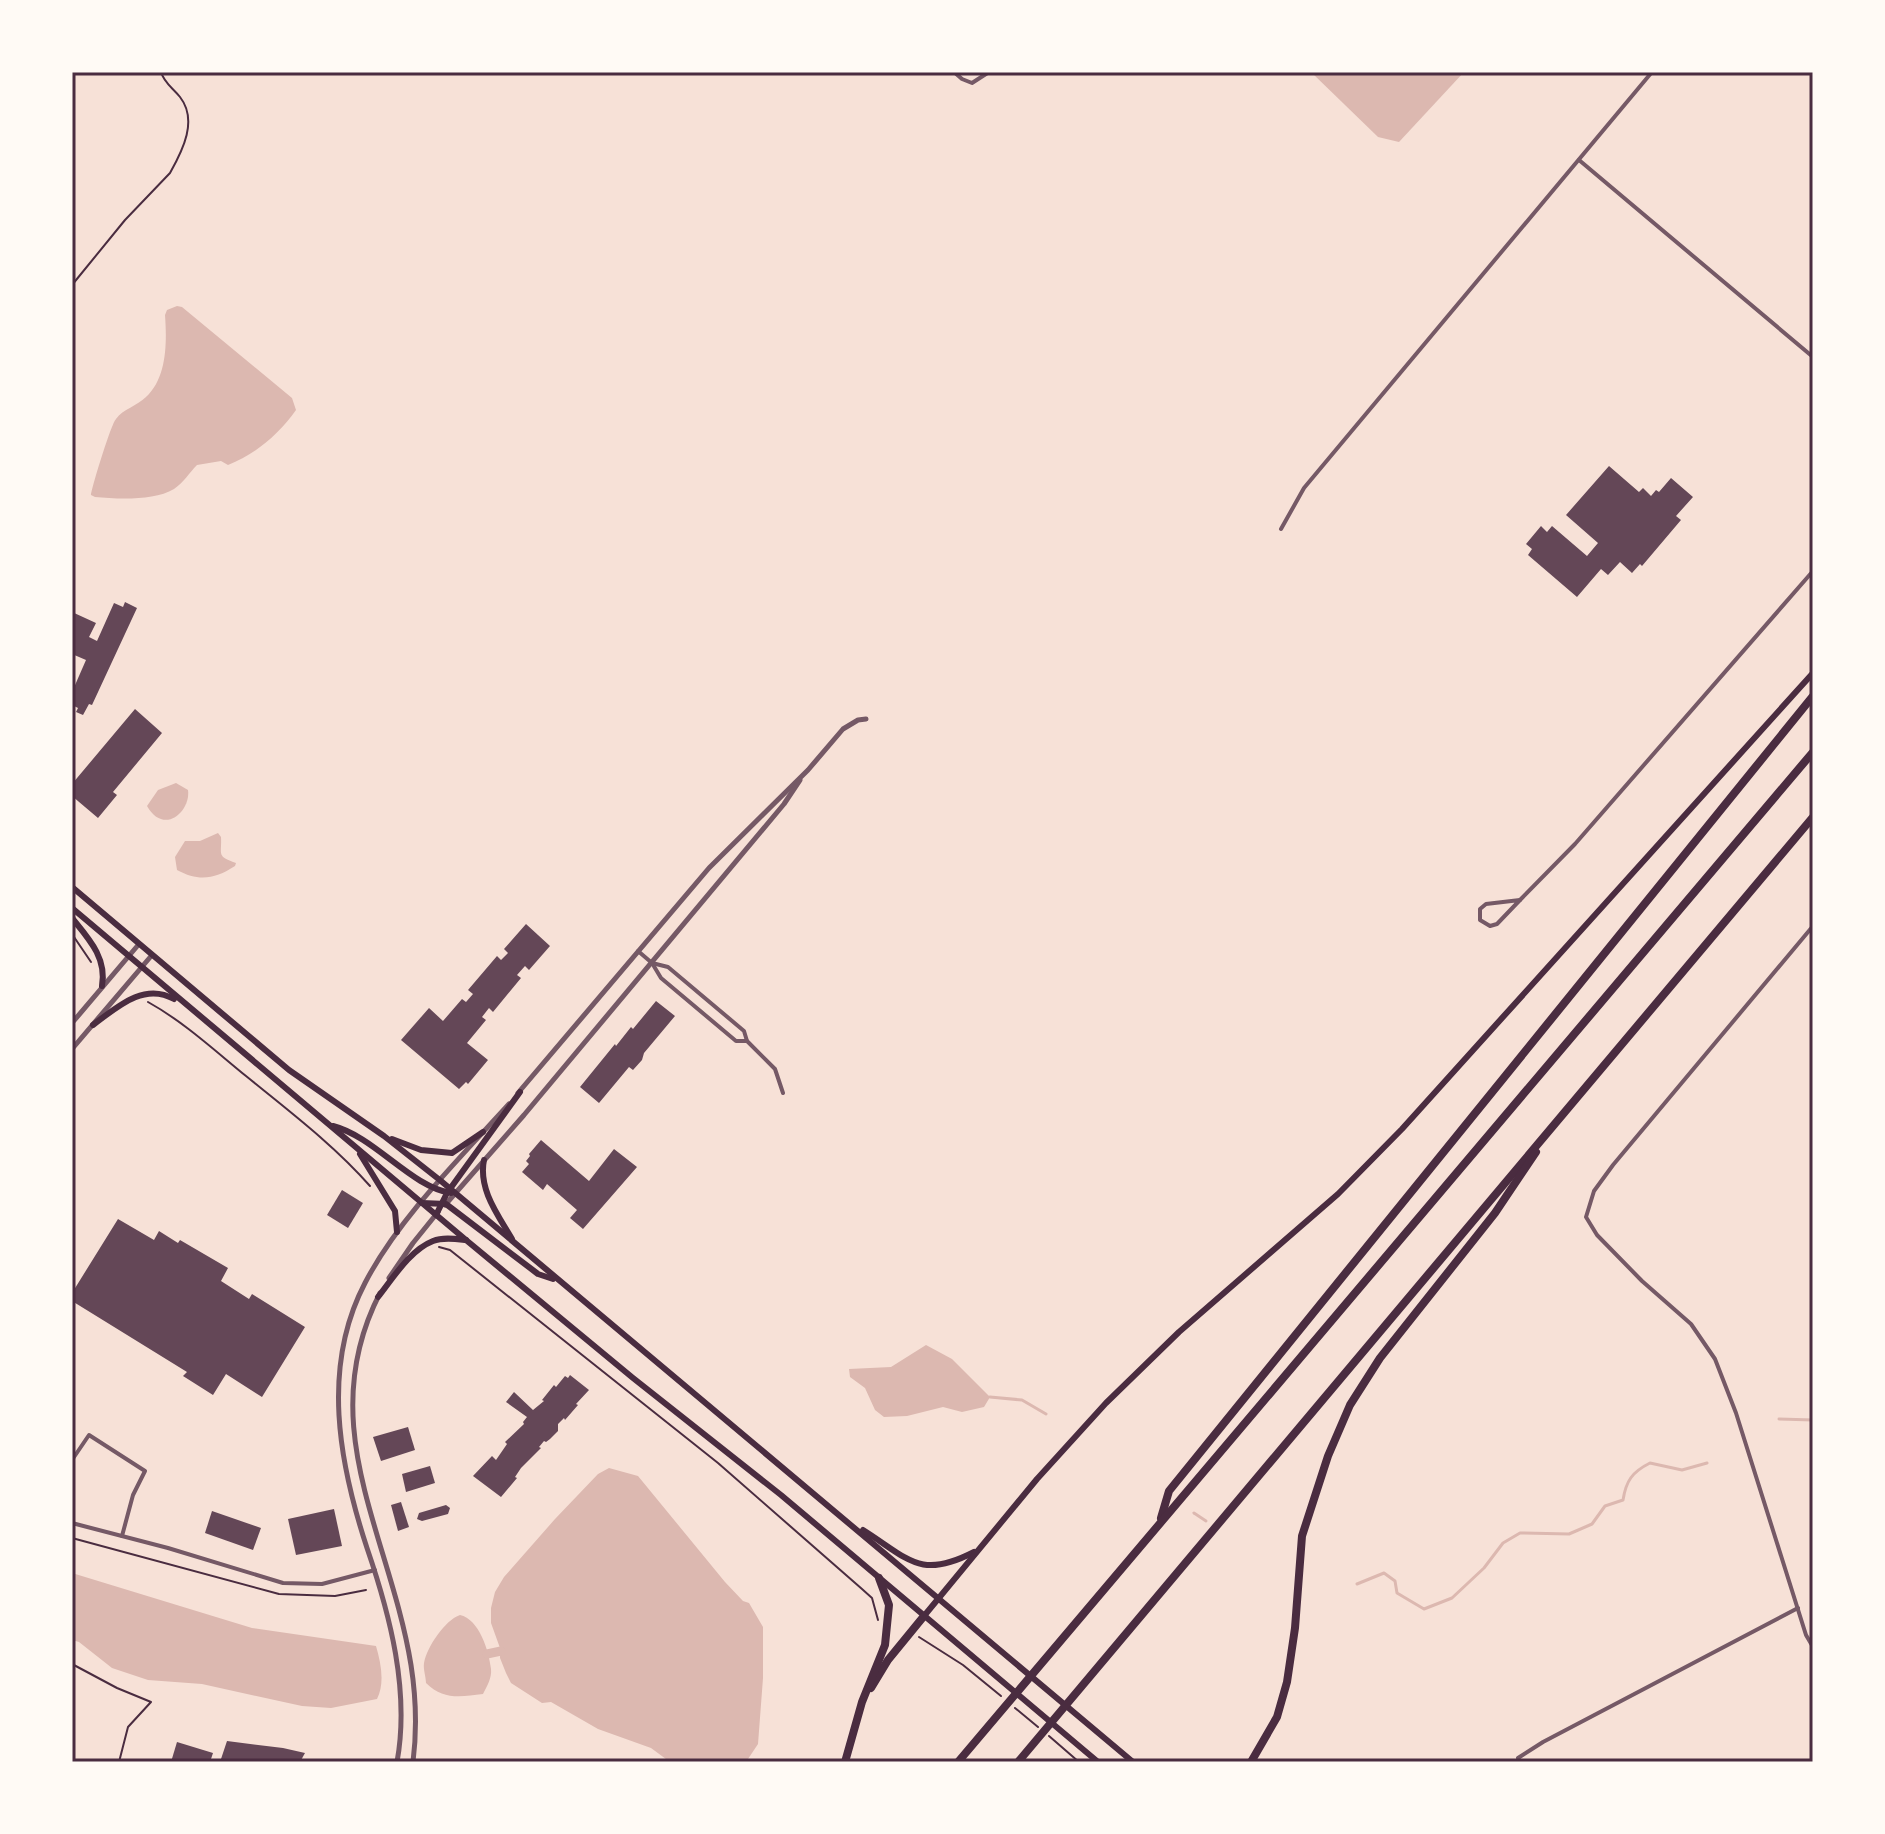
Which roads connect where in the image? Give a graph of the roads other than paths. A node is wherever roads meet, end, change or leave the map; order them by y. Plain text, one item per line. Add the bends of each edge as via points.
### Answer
1 (954, 72) edge
2 (989, 72) edge
3 (1652, 72) edge
4 (1579, 160) junction
5 (1813, 357) edge
6 (1281, 529) dead end
7 (1813, 571) edge
8 (1813, 673) edge
9 (1813, 696) edge
10 (866, 719) dead end
11 (1813, 752) edge
12 (808, 770) junction
13 (1813, 817) edge
14 (72, 887) edge
15 (1520, 900) junction
16 (72, 908) edge
17 (72, 918) edge
18 (1813, 926) edge
19 (139, 944) junction
20 (638, 951) junction
21 (152, 955) junction
22 (128, 956) junction
23 (652, 963) junction
24 (142, 968) junction
25 (102, 986) junction
26 (190, 1007) junction
27 (72, 1023) edge
28 (93, 1025) junction
29 (747, 1041) junction
30 (72, 1049) edge
31 (520, 1092) junction
32 (783, 1093) dead end
33 (1558, 1118) junction
34 (330, 1125) junction
35 (483, 1132) junction
36 (384, 1136) junction
37 (354, 1145) junction
38 (484, 1160) junction
39 (441, 1181) junction
40 (434, 1188) junction
41 (451, 1192) junction
42 (422, 1203) junction
43 (444, 1203) junction
44 (436, 1215) junction
45 (397, 1232) junction
46 (466, 1240) junction
47 (513, 1243) junction
48 (558, 1280) junction
49 (378, 1297) junction
50 (72, 1460) edge
51 (841, 1516) junction
52 (1160, 1522) junction
53 (72, 1523) edge
54 (122, 1536) junction
55 (978, 1550) junction
56 (375, 1570) junction
57 (879, 1578) junction
58 (939, 1598) junction
59 (1798, 1608) junction
60 (924, 1616) junction
61 (1813, 1647) edge
62 (862, 1702) junction
63 (1519, 1760) edge
64 (397, 1762) edge
65 (413, 1762) edge
66 (845, 1762) edge
67 (958, 1762) edge
68 (1018, 1762) edge
69 (1098, 1762) edge
70 (1133, 1762) edge
71 (1251, 1762) edge

1 - 2 street via 972,83
3 - 4 street
4 - 5 street
4 - 6 street via 1304,488
7 - 15 street
8 - 55 main road via 1402,1129 1338,1194 1106,1403
9 - 52 highway via 1169,1491
10 - 12 street via 843,729
11 - 52 highway
12 - 20 street via 709,868
12 - 23 street
13 - 33 highway
14 - 19 main road
15 - 15 street via 1486,904 1480,920 1497,924
16 - 22 main road
17 - 25 main road via 100,958
18 - 59 street via 1613,1165 1594,1191 1586,1217 1642,1281 1691,1324 1715,1359
19 - 21 main road
19 - 22 street
20 - 23 street
20 - 31 street
21 - 24 street
21 - 36 main road via 289,1070
22 - 24 main road
22 - 25 street
23 - 29 street via 668,967 744,1031
23 - 29 street via 661,978 736,1041
23 - 38 street
24 - 26 main road
24 - 28 street
25 - 27 street
26 - 28 main road via 152,991
26 - 34 main road
28 - 30 street
29 - 32 street via 775,1069
31 - 35 street
31 - 41 main road
33 - 68 highway
33 - 71 highway via 1495,1213 1380,1358 1350,1405 1302,1536 1287,1682 1277,1717
34 - 37 main road
34 - 40 main road via 353,1134
35 - 36 main road via 452,1153 421,1150
35 - 39 street
36 - 39 main road
37 - 42 main road
37 - 45 main road via 395,1211
38 - 41 street
38 - 47 main road via 485,1191
39 - 40 street
39 - 41 main road
40 - 41 main road
40 - 42 street
41 - 43 main road
41 - 47 main road
42 - 43 main road
42 - 44 main road
42 - 45 street
43 - 44 main road
43 - 48 main road via 538,1274
44 - 46 main road
44 - 49 street
45 - 56 street via 364,1285 347,1331 340,1375 342,1455
46 - 49 main road via 436,1239 425,1246
46 - 57 main road
47 - 48 main road
48 - 51 main road
49 - 65 street via 354,1368 352,1423 368,1510 410,1661
50 - 54 street via 89,1435 145,1471
51 - 55 main road via 921,1565 948,1565
51 - 58 main road
52 - 67 highway
53 - 54 street
54 - 56 street via 283,1583 322,1584
55 - 58 main road
56 - 64 street via 397,1669
57 - 60 main road
57 - 62 highway via 889,1605 885,1645
58 - 60 main road
58 - 70 main road
59 - 61 street
59 - 63 street
60 - 62 highway
60 - 69 main road
62 - 66 highway

